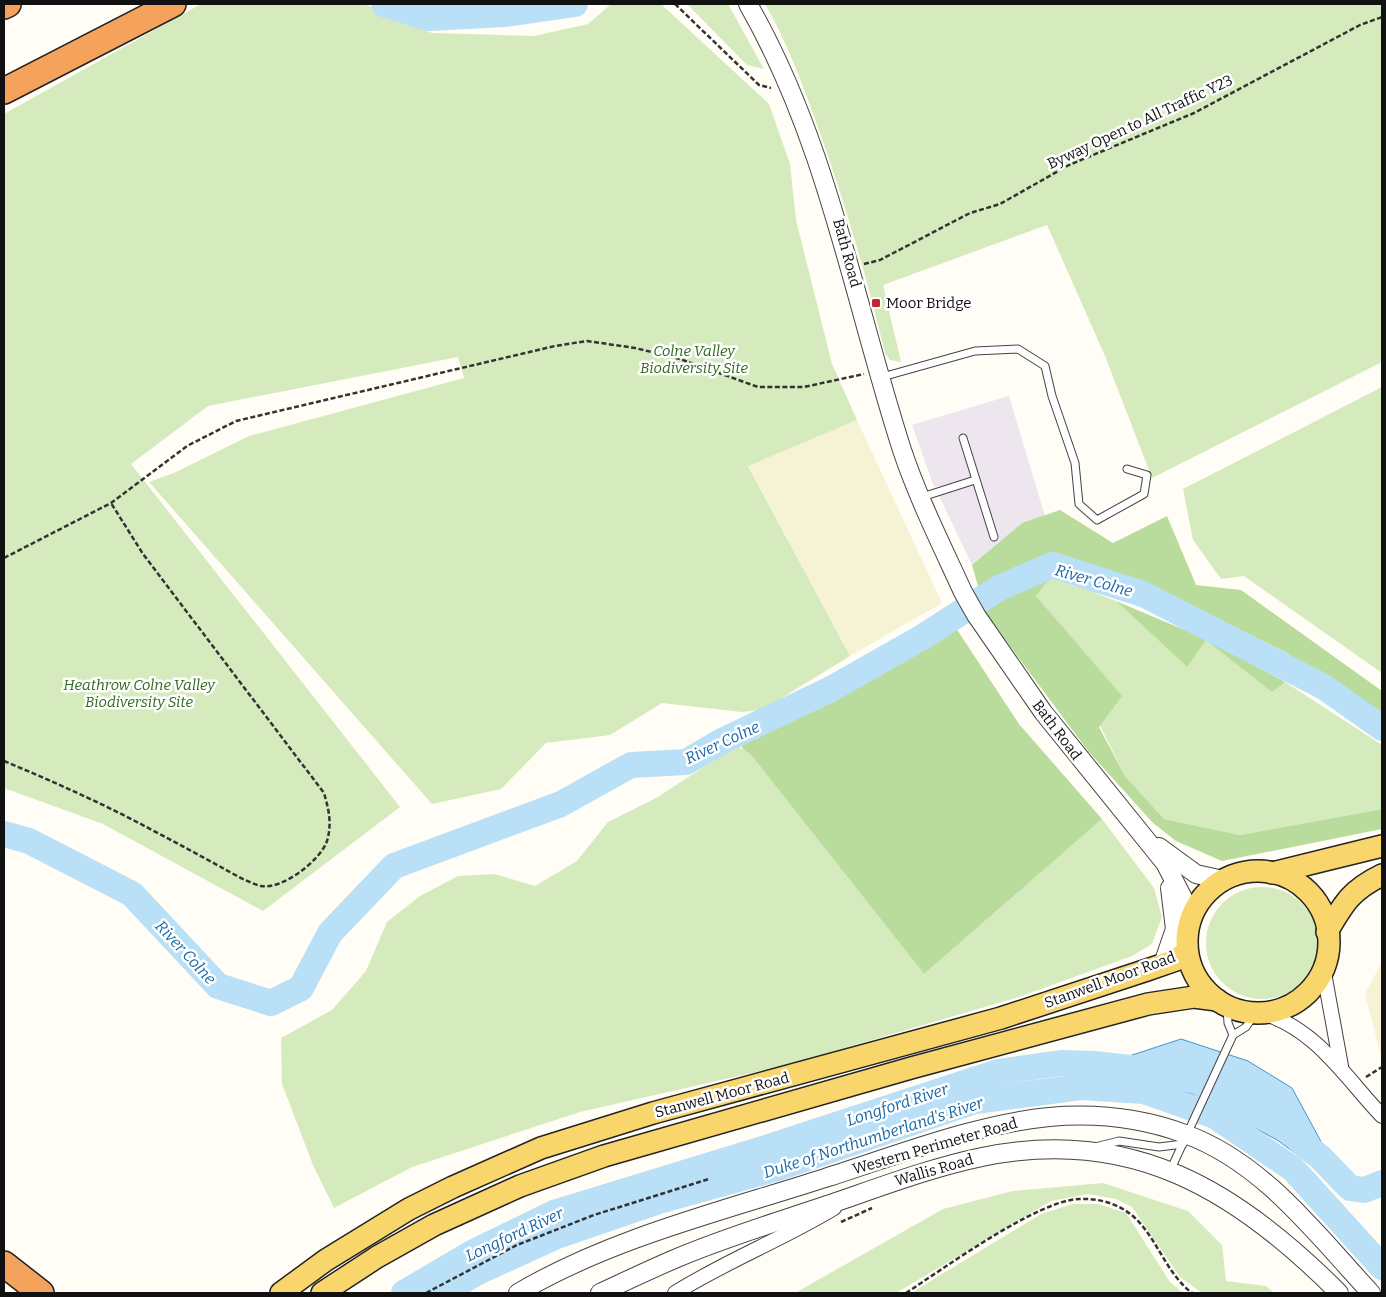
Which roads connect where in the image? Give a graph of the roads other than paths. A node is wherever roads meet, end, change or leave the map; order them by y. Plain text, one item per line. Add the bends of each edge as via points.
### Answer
1 (8, 4) edge
2 (173, 4) edge
3 (748, 4) edge
4 (4, 6) edge
5 (4, 92) edge
6 (881, 374) junction
7 (963, 438) dead end
8 (1127, 469) dead end
9 (975, 480) junction
10 (922, 498) junction
11 (994, 536) dead end
12 (1146, 838) junction
13 (1382, 846) edge
14 (1164, 863) junction
15 (1272, 873) junction
16 (1382, 875) edge
17 (1223, 880) junction
18 (1188, 925) junction
19 (1327, 932) junction
20 (1187, 951) junction
21 (1163, 964) junction
22 (1324, 973) junction
23 (1222, 1003) junction
24 (1258, 1012) junction
25 (1232, 1037) junction
26 (1341, 1066) junction
27 (1382, 1116) edge
28 (1188, 1134) junction
29 (1078, 1151) junction
30 (1170, 1171) junction
31 (854, 1196) junction
32 (4, 1264) edge
33 (684, 1291) edge
34 (41, 1293) edge
35 (281, 1293) edge
36 (322, 1293) edge
37 (518, 1293) edge
38 (600, 1293) edge
39 (1338, 1293) edge
40 (1371, 1293) edge

1 - 4 highway
2 - 5 highway
3 - 6 street, Bath Road via 794,95 816,152
6 - 8 lane via 975,351 1018,349 1045,366 1075,463 1079,504 1097,520 1144,494 1147,476
6 - 10 street, Bath Road via 903,451
7 - 9 lane
9 - 10 lane
9 - 11 lane
10 - 12 street, Bath Road via 976,615 1043,712
12 - 14 street, Bath Road
12 - 17 street, Bath Road via 1196,874
13 - 15 main road
14 - 18 street, Bath Road via 1184,900
14 - 21 street via 1175,929
15 - 17 main road via 1241,872
15 - 19 main road via 1290,878 1306,888 1316,901
16 - 19 main road via 1361,885
17 - 18 main road via 1198,904
18 - 20 main road
19 - 22 main road
20 - 21 main road, Stanwell Moor Road via 1176,960
20 - 23 main road via 1203,988
21 - 35 main road, Stanwell Moor Road via 1001,1018 541,1148 409,1209 346,1247
22 - 24 main road via 1311,990 1295,1002 1280,1009
22 - 26 street
23 - 24 main road
23 - 25 lane
23 - 36 main road, Stanwell Moor Road via 1194,997 1148,1004 604,1156 520,1186 434,1225
24 - 25 lane
24 - 26 street via 1282,1019
25 - 28 lane
26 - 27 street
28 - 29 lane, Western Perimeter Road via 1159,1147 1119,1142
28 - 30 lane
28 - 37 street, Western Perimeter Road via 1135,1121 1077,1115 1009,1123 636,1240
28 - 40 street, Western Perimeter Road via 1234,1159 1288,1204
29 - 30 street, Western Perimeter Road via 1131,1158
29 - 31 street, Western Perimeter Road via 1036,1150 982,1157
30 - 39 street, Western Perimeter Road via 1235,1204 1260,1222
31 - 33 street via 812,1222 706,1274
31 - 38 street, Western Perimeter Road via 679,1257
32 - 34 highway

